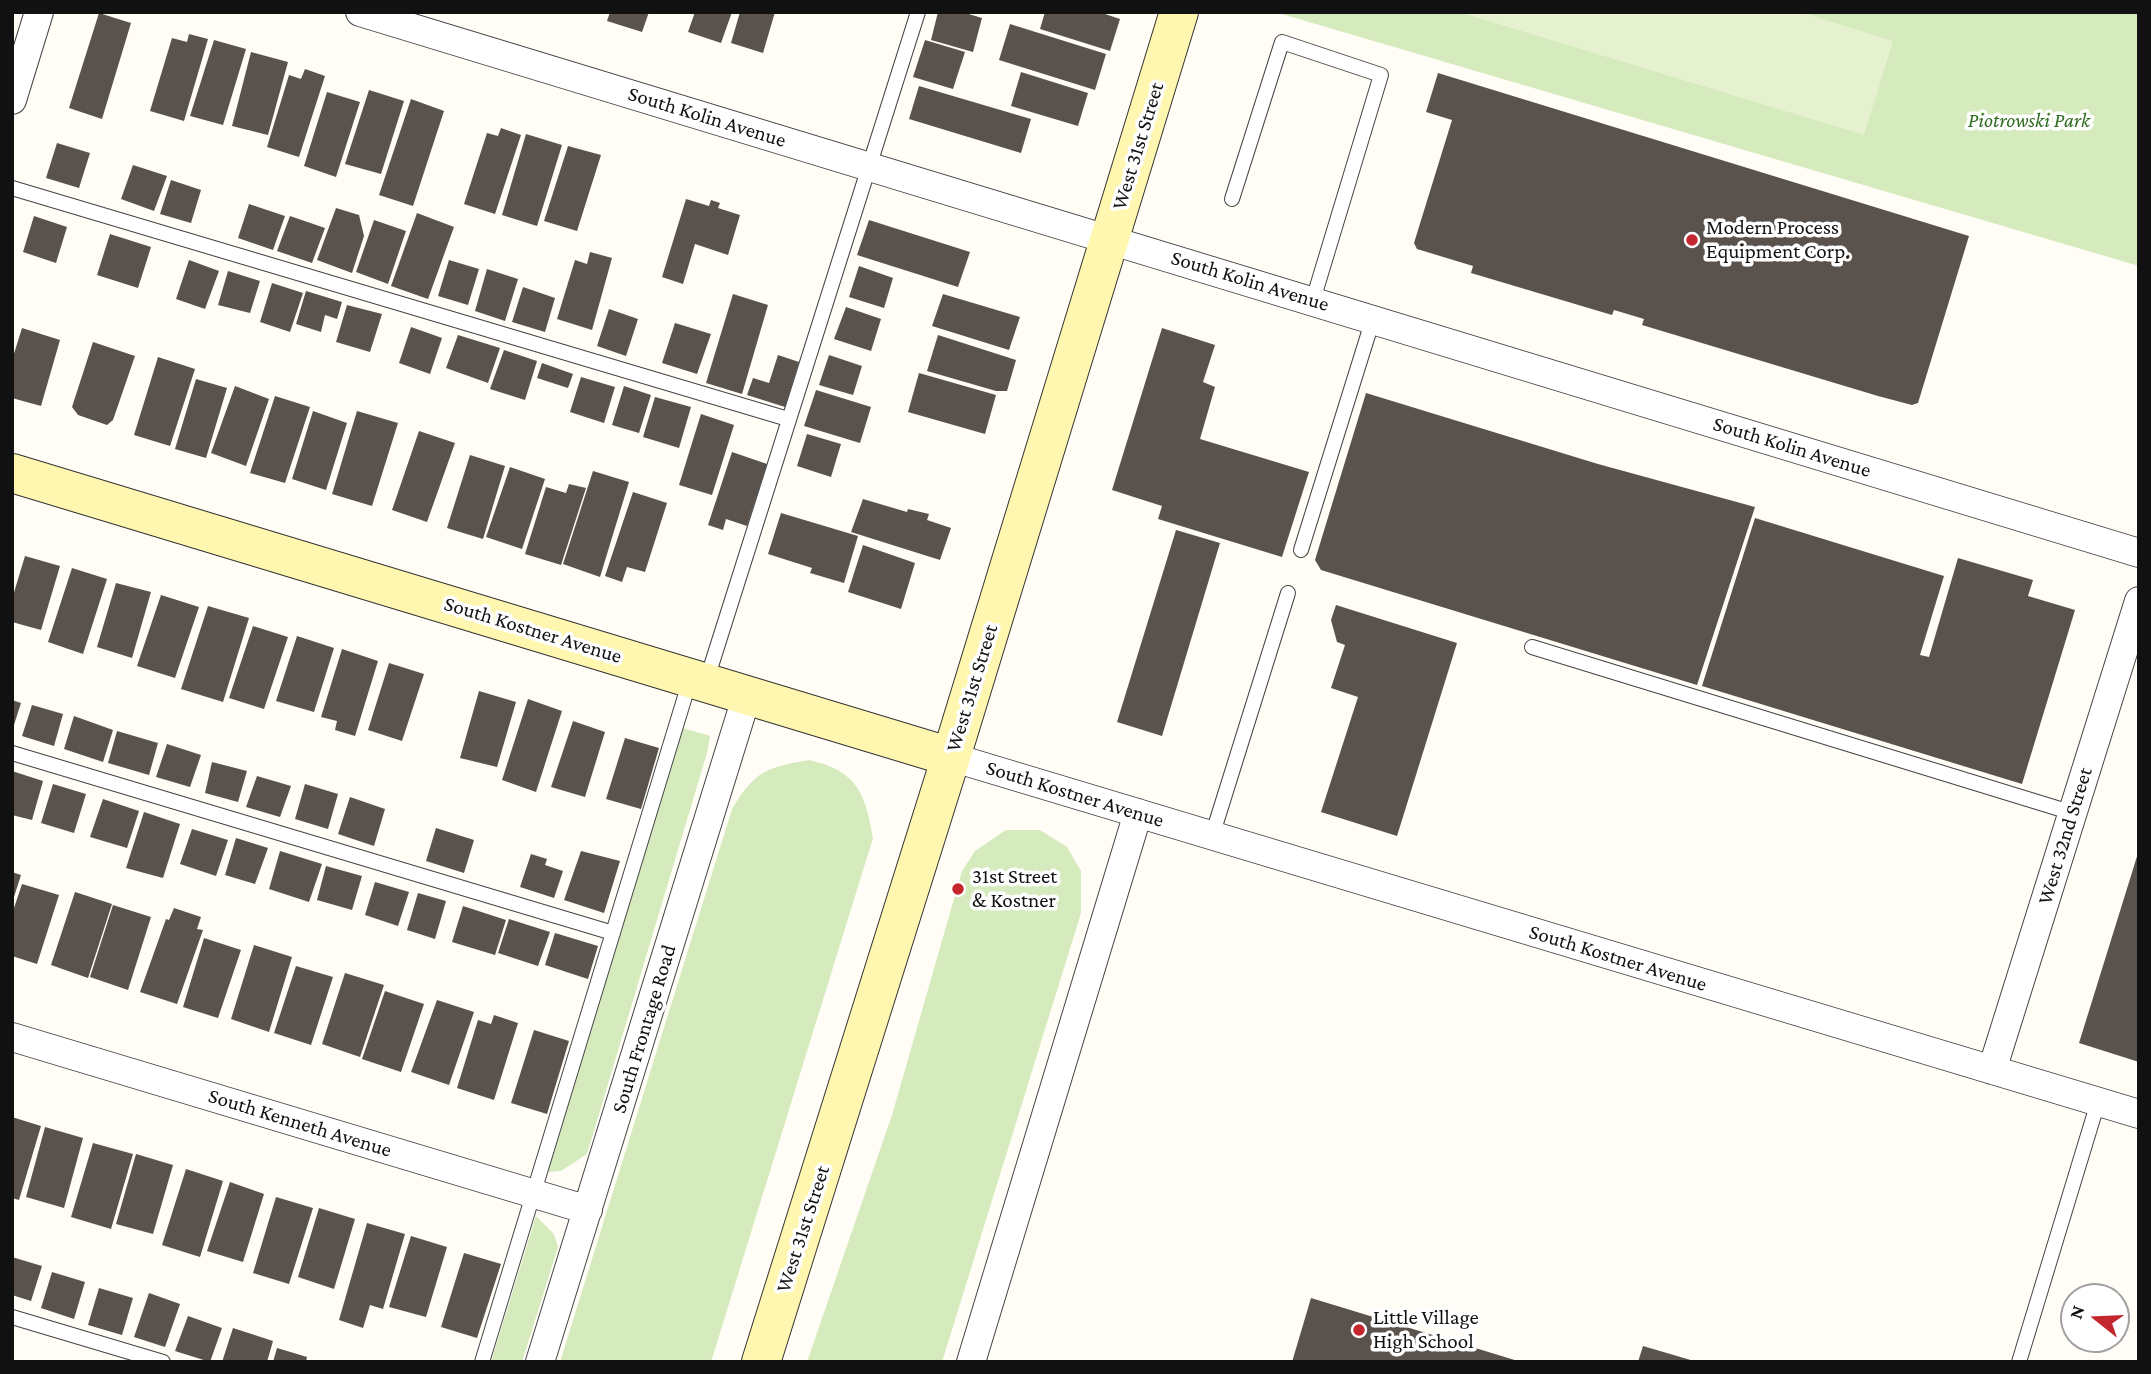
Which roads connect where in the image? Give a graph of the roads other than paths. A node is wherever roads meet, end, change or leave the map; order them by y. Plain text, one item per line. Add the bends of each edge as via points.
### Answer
1 (39, 12) edge
2 (360, 12) edge
3 (918, 12) edge
4 (1179, 12) edge
5 (12, 100) edge
6 (870, 167) junction
7 (12, 188) edge
8 (1232, 199) dead end
9 (1110, 239) junction
10 (1312, 300) junction
11 (1373, 319) junction
12 (788, 419) junction
13 (12, 473) edge
14 (1301, 551) dead end
15 (2139, 553) edge
16 (1288, 593) dead end
17 (2139, 601) edge
18 (1532, 647) dead end
19 (698, 680) junction
20 (747, 695) junction
21 (12, 753) edge
22 (951, 757) junction
23 (1138, 813) junction
24 (2073, 813) junction
25 (1212, 835) junction
26 (613, 933) junction
27 (12, 1037) edge
28 (1992, 1070) junction
29 (2098, 1102) junction
30 (2139, 1114) edge
31 (533, 1193) junction
32 (588, 1210) junction
33 (12, 1317) edge
34 (163, 1362) edge
35 (482, 1362) edge
36 (540, 1362) edge
37 (761, 1362) edge
38 (971, 1362) edge
39 (2019, 1362) edge

1 - 5 street
2 - 6 street, South Kolin Avenue
3 - 6 lane
4 - 9 main road, West 31st Street
6 - 9 street, South Kolin Avenue
6 - 12 lane
7 - 12 lane
8 - 10 lane via 1282,42 1381,75
9 - 10 street, South Kolin Avenue
9 - 22 main road, West 31st Street
10 - 11 street, South Kolin Avenue
11 - 14 lane
11 - 15 street, South Kolin Avenue
12 - 19 lane
13 - 19 main road, South Kostner Avenue
16 - 25 lane
17 - 24 street, West 32nd Street
18 - 24 lane
19 - 20 main road, South Kostner Avenue
19 - 26 lane
20 - 22 main road, South Kostner Avenue
20 - 32 street, South Frontage Road
21 - 26 lane
22 - 23 street, South Kostner Avenue
22 - 37 main road, West 31st Street
23 - 25 street, South Kostner Avenue
23 - 38 street
24 - 28 street, West 32nd Street
25 - 28 street, South Kostner Avenue
26 - 31 lane
27 - 31 street, South Kenneth Avenue
28 - 29 street, South Kostner Avenue
29 - 30 street, South Kostner Avenue
29 - 39 lane
31 - 32 street, South Kenneth Avenue
31 - 35 lane
32 - 36 street, South Frontage Road
33 - 34 lane

